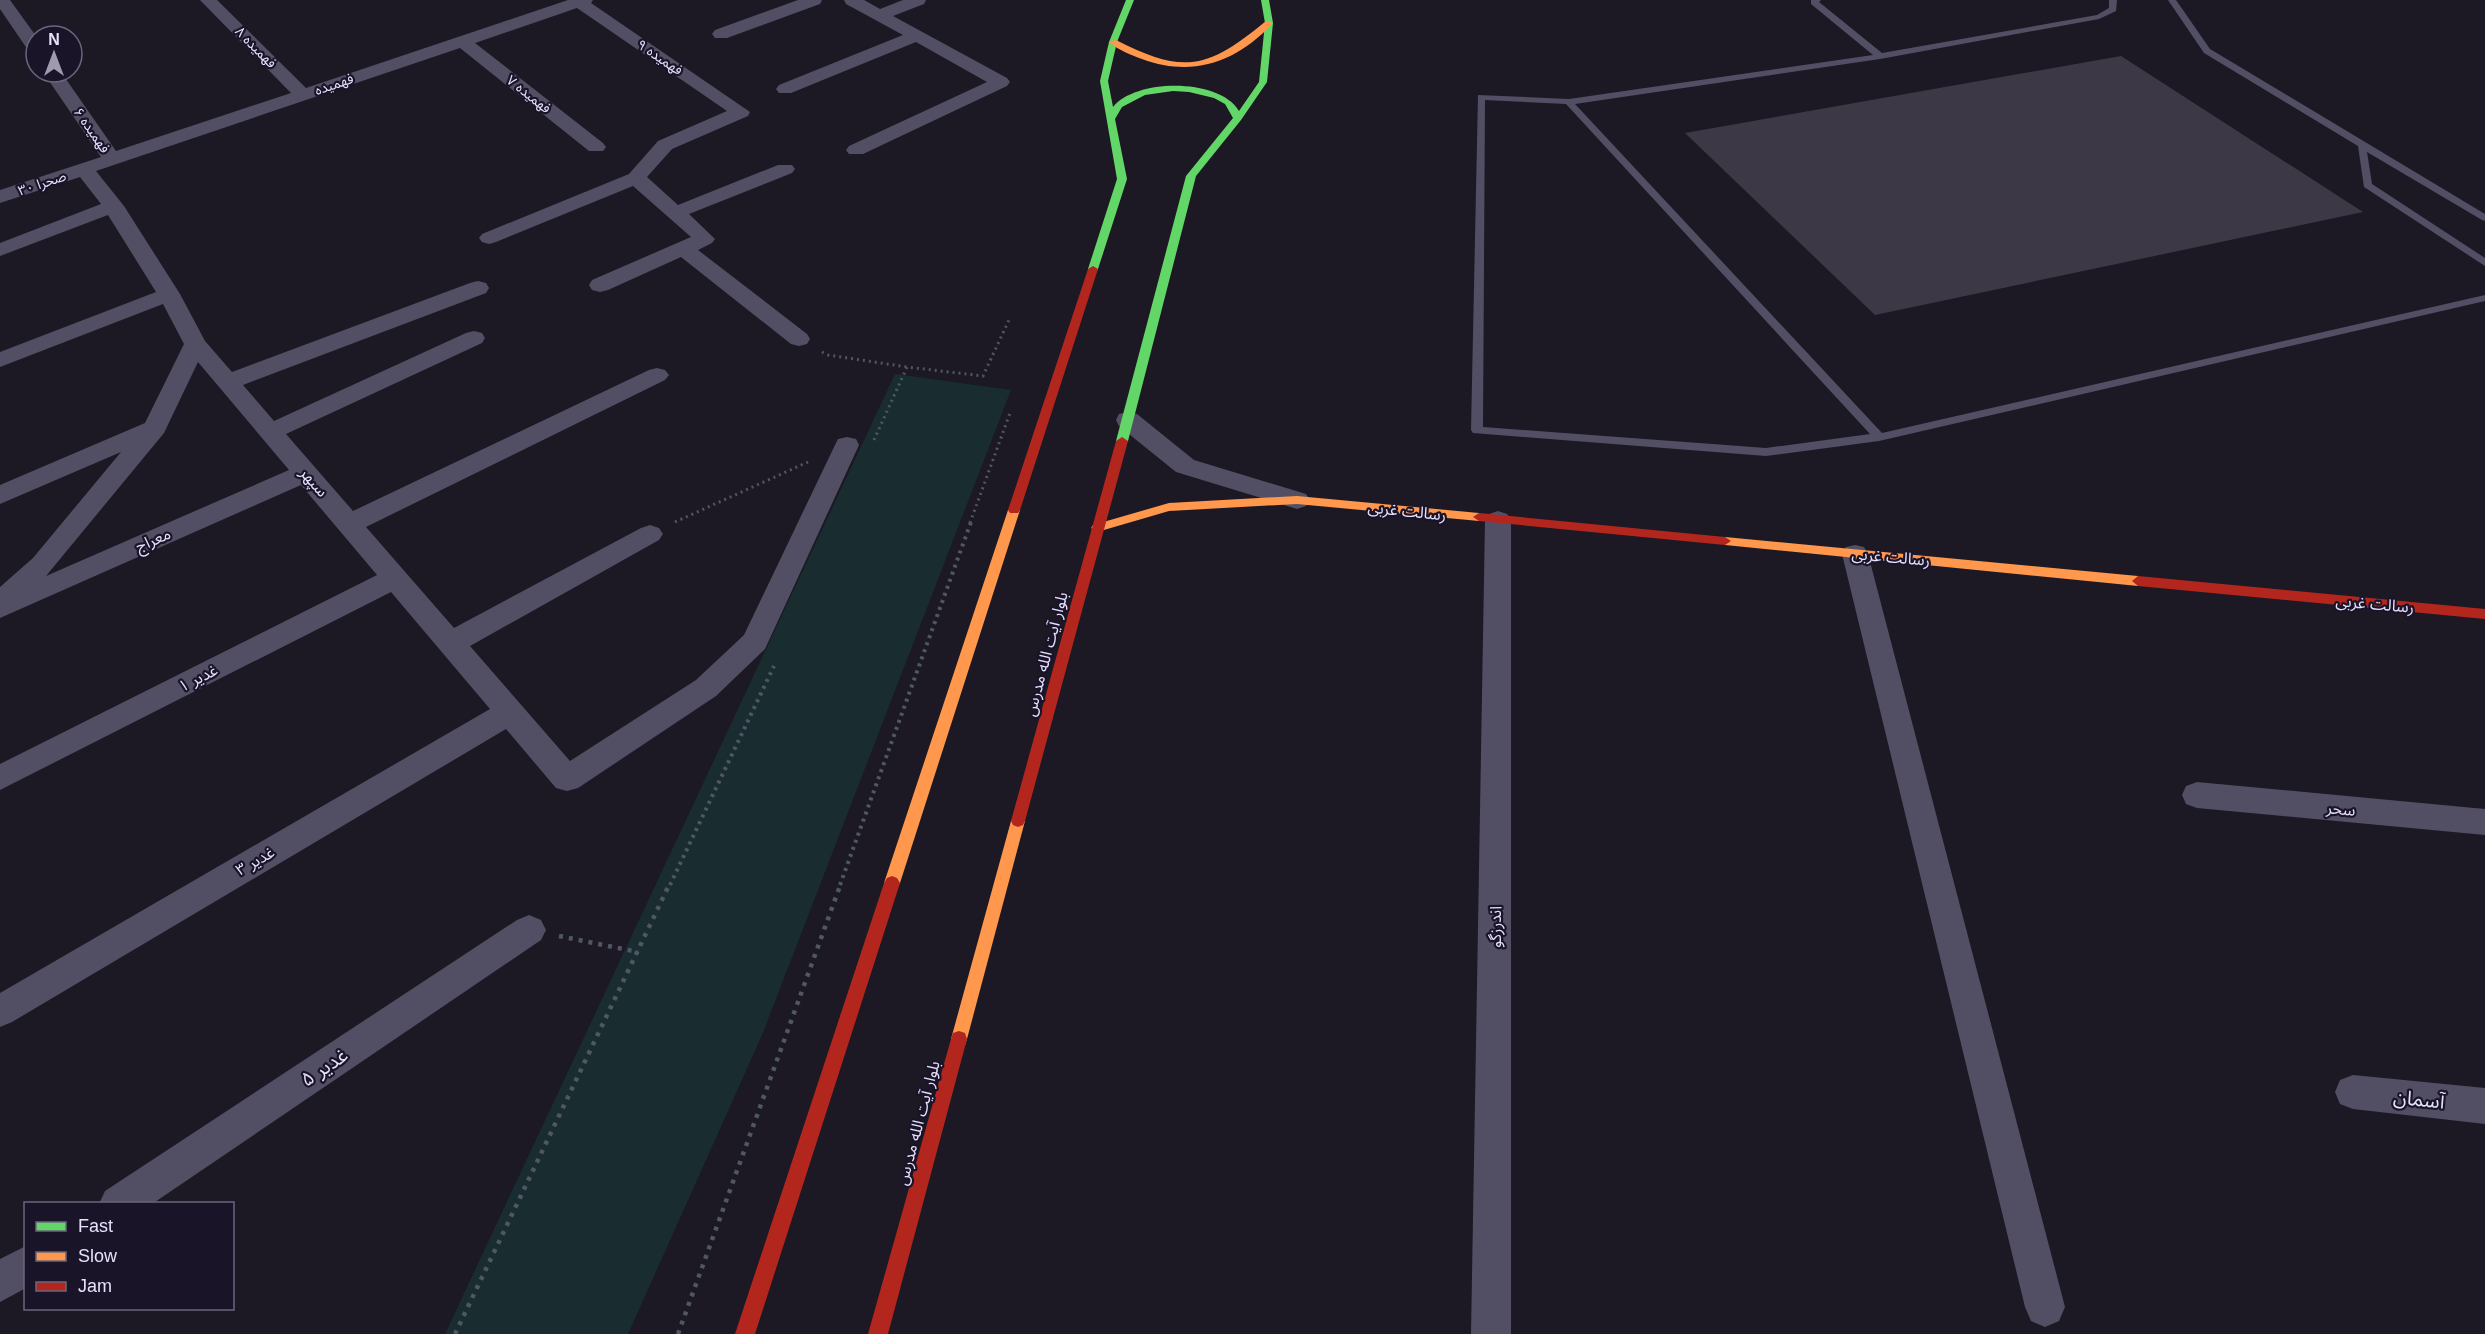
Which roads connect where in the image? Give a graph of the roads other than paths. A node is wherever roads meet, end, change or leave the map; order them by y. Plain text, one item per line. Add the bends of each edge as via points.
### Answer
1 (2, 0) edge
2 (208, 0) edge
3 (814, 0) edge
4 (852, 0) edge
5 (918, 0) edge
6 (1130, 0) edge
7 (1265, 0) edge
8 (1816, 0) edge
9 (2113, 0) edge
10 (2172, 0) edge
11 (580, 1) edge
12 (879, 15) junction
13 (1269, 23) junction
14 (24, 32) edge
15 (721, 34) dead end
16 (917, 36) junction
17 (462, 41) junction
18 (1113, 42) junction
19 (1880, 56) junction
20 (60, 84) edge
21 (785, 89) dead end
22 (303, 95) junction
23 (1569, 102) junction
24 (1238, 117) junction
25 (1110, 121) junction
26 (2362, 145) junction
27 (596, 147) dead end
28 (856, 150) dead end
29 (112, 159) junction
30 (84, 168) junction
31 (785, 169) dead end
32 (0, 172) edge
33 (636, 178) junction
34 (6, 195) edge
35 (114, 206) junction
36 (675, 213) junction
37 (2485, 218) edge
38 (489, 238) dead end
39 (684, 249) junction
40 (0, 250) edge
41 (2485, 263) edge
42 (600, 285) dead end
43 (478, 288) dead end
44 (169, 294) junction
45 (2485, 298) edge
46 (474, 338) dead end
47 (799, 339) road end
48 (195, 344) junction
49 (0, 360) edge
50 (657, 375) dead end
51 (228, 382) junction
52 (1128, 420) junction
53 (155, 427) junction
54 (270, 432) junction
55 (1879, 437) junction
56 (859, 446) road end
57 (305, 473) junction
58 (0, 495) edge
59 (1298, 500) junction
60 (1498, 520) junction
61 (349, 524) junction
62 (1097, 528) junction
63 (650, 534) road end
64 (1855, 554) junction
65 (395, 578) junction
66 (0, 603) edge
67 (0, 608) edge
68 (2485, 614) edge
69 (451, 643) junction
70 (510, 712) junction
71 (0, 778) edge
72 (2197, 795) dead end
73 (2485, 822) edge
74 (529, 930) road end
75 (0, 1011) edge
76 (2353, 1092) dead end
77 (2485, 1106) edge
78 (120, 1202) edge
79 (24, 1266) edge
80 (0, 1282) edge
81 (2045, 1307) dead end
82 (745, 1334) edge
83 (878, 1334) edge
84 (1491, 1334) edge

1 - 14 street
2 - 22 street, فهمیده ۸
3 - 15 street
4 - 12 street
5 - 12 street
6 - 18 main road
7 - 13 main road, بلوار آیت الله مدرس
8 - 19 lane via 1814,3
9 - 19 lane via 2113,9 2099,17
10 - 26 lane via 2207,51
11 - 17 street, فهمیده
11 - 33 street, فهمیده ۹ via 741,112 665,145
12 - 16 street
13 - 18 main road via 1237,51 1214,63 1184,68 1157,64
13 - 24 main road, بلوار آیت الله مدرس via 1263,82
16 - 21 street
16 - 28 street via 1001,82
17 - 22 street, فهمیده
17 - 27 street, فهمیده ۷
18 - 25 main road via 1104,81
19 - 23 lane
20 - 29 street, فهمیده ۶
22 - 29 street, فهمیده
23 - 55 lane
23 - 55 lane via 1481,97 1477,430 1766,452
24 - 25 main road via 1228,102 1205,91 1173,88 1134,97 1119,105
24 - 52 main road, بلوار آیت الله مدرس via 1191,176
25 - 82 main road via 1122,179
26 - 37 lane
26 - 41 lane via 2367,185
29 - 30 street, فهمیده
30 - 34 street, صحرا ۳۰
30 - 35 street, سپهر
31 - 36 street
32 - 34 street
33 - 36 street
33 - 38 street
35 - 40 street
35 - 44 street, سپهر
36 - 39 street via 705,239
39 - 42 street
39 - 47 street
43 - 51 street
44 - 48 street, سپهر
44 - 49 street
45 - 55 lane
46 - 54 street
48 - 51 street, سپهر
48 - 53 street
50 - 61 street
51 - 54 street, سپهر
52 - 59 street, رسالت غربی via 1185,466
52 - 62 main road, بلوار آیت الله مدرس
53 - 58 street
53 - 66 street via 42,565
54 - 57 street, سپهر
56 - 70 street, سپهر via 755,642 706,688 567,779
57 - 61 street, سپهر
57 - 67 street, معراج
59 - 60 main road, رسالت غربی
59 - 62 main road, رسالت غربی via 1169,507
60 - 64 main road, رسالت غربی
60 - 84 street, اندرزگو
61 - 65 street, سپهر
62 - 83 main road, بلوار آیت الله مدرس
63 - 69 street
64 - 68 main road, رسالت غربی
64 - 81 street
65 - 69 street, سپهر
65 - 71 street, غدیر ۱
69 - 70 street, سپهر
70 - 75 street, غدیر ۳
72 - 73 street, سحر
74 - 78 street, غدیر ۵
76 - 77 street, آسمان
79 - 80 street

